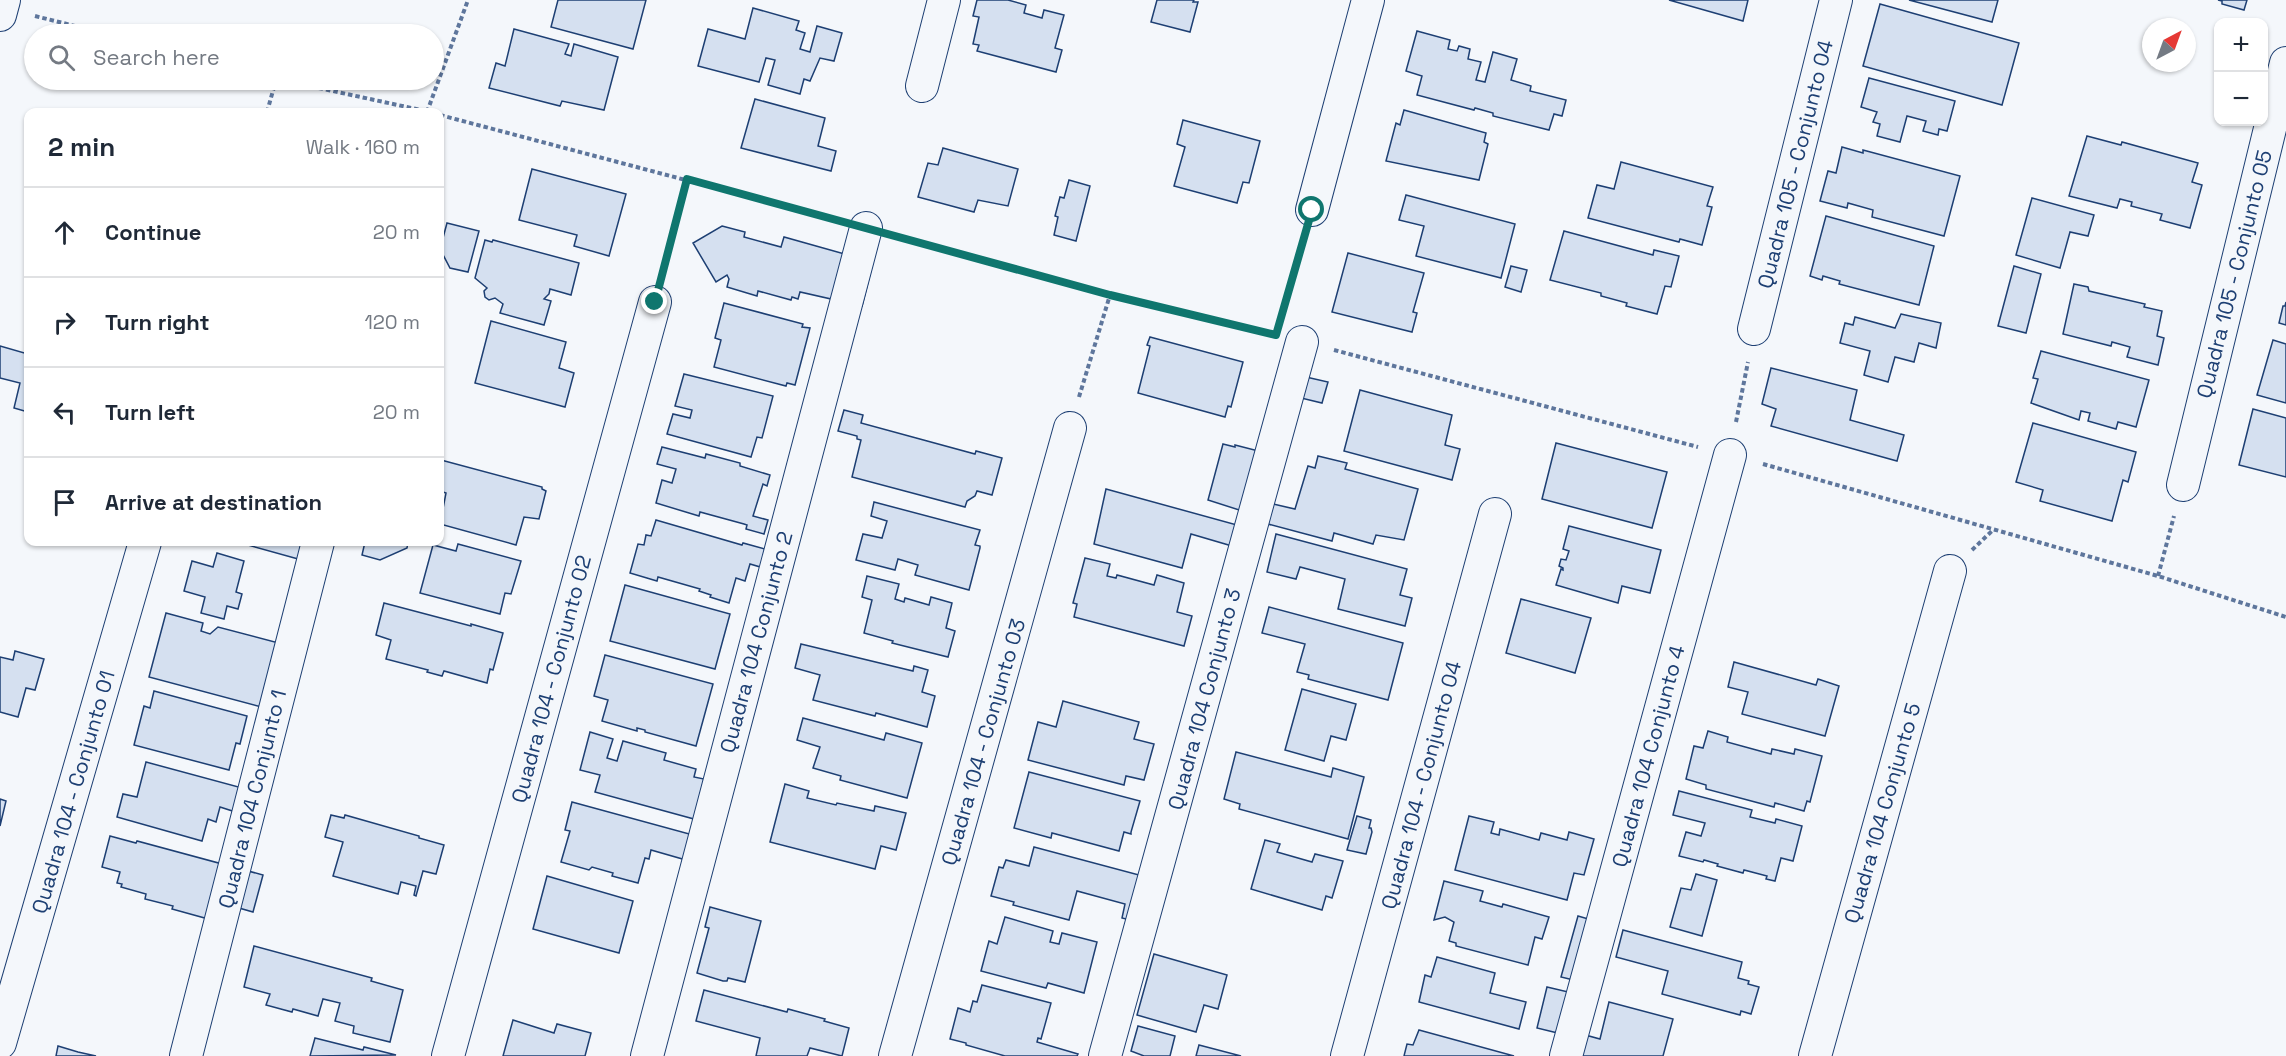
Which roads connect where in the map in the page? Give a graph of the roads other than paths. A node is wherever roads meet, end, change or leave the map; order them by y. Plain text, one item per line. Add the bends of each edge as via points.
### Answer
1 (944, 0) edge
2 (1368, 0) edge
3 (1836, 0) edge
4 (2286, 63) edge
5 (922, 86) dead end
6 (1312, 210) road end
7 (866, 228) road end
8 (655, 302) road end
9 (1754, 329) road end
10 (1289, 339) road end
11 (1070, 428) road end
12 (1730, 455) road end
13 (2182, 485) road end
14 (1495, 514) dead end
15 (144, 546) edge
16 (317, 546) edge
17 (1950, 571) dead end
18 (0, 1043) edge
19 (186, 1056) edge
20 (448, 1056) edge
21 (647, 1056) edge
22 (896, 1056) edge
23 (1105, 1056) edge
24 (1347, 1056) edge
25 (1566, 1056) edge
26 (1815, 1056) edge

1 - 5 street
2 - 6 street
3 - 9 street, Quadra 105 - Conjunto 04
4 - 13 street, Quadra 105 - Conjunto 05
7 - 21 street, Quadra 104 Conjunto 2
8 - 20 street, Quadra 104 - Conjunto 02
10 - 23 street, Quadra 104 Conjunto 3
11 - 22 street, Quadra 104 - Conjunto 03
12 - 25 street, Quadra 104 Conjunto 4
14 - 24 street, Quadra 104 - Conjunto 04
15 - 18 street, Quadra 104 - Conjunto 01
16 - 19 street, Quadra 104 Conjunto 1
17 - 26 street, Quadra 104 Conjunto 5

